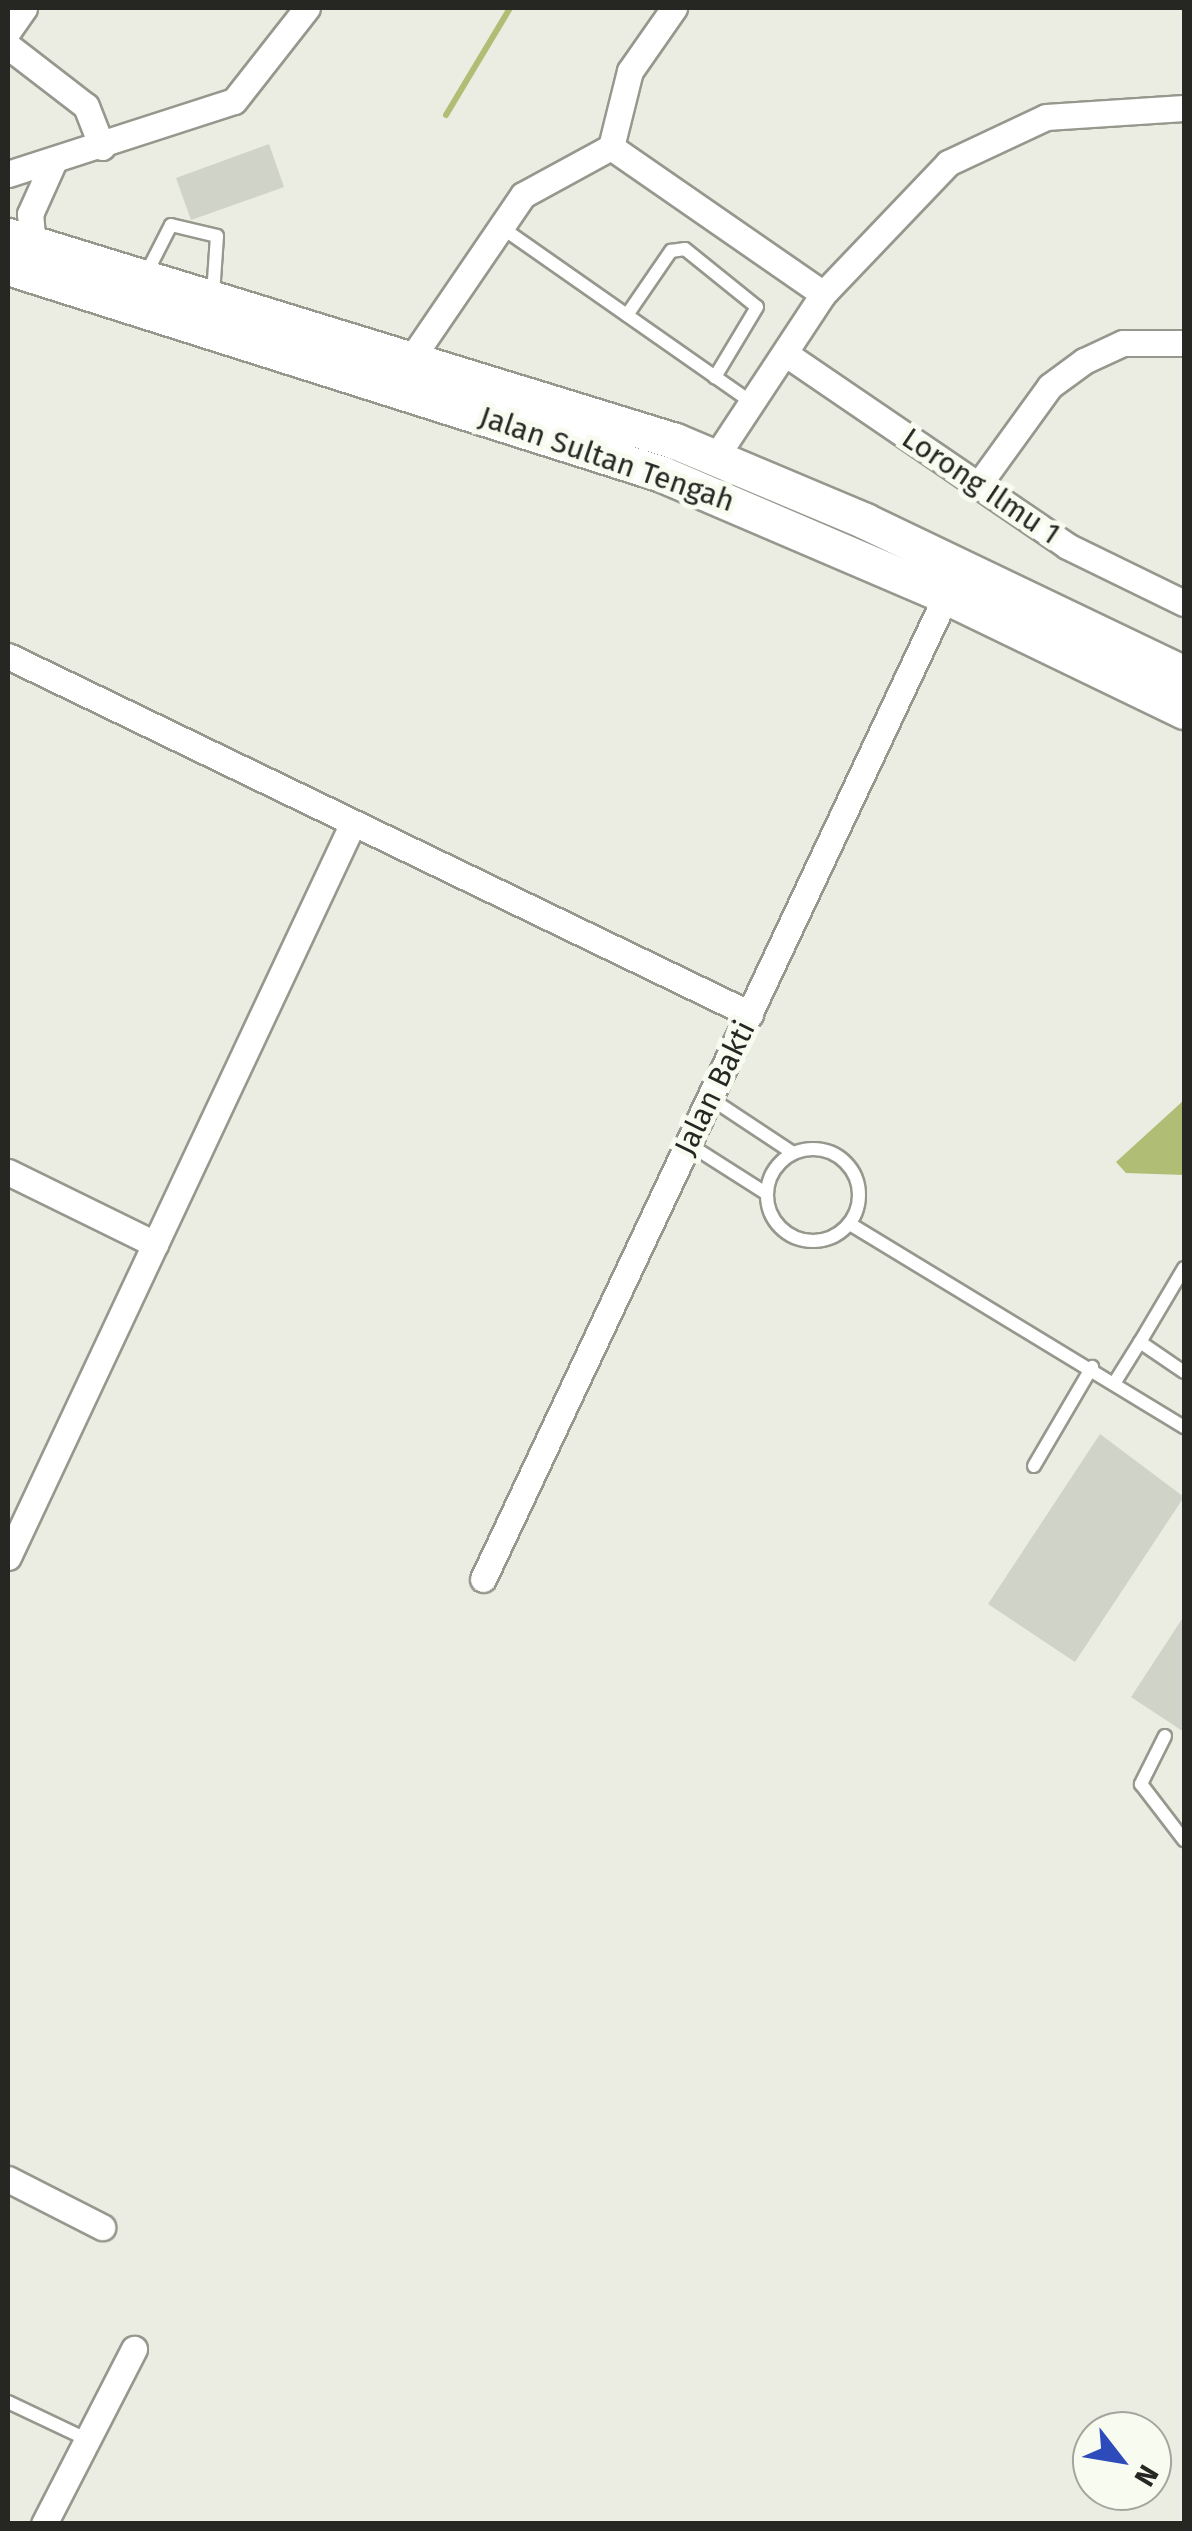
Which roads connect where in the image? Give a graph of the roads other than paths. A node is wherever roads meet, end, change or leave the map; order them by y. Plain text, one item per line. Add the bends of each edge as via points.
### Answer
1 (24, 8) edge
2 (307, 8) edge
3 (674, 8) edge
4 (8, 32) edge
5 (8, 46) edge
6 (1184, 108) edge
7 (102, 147) junction
8 (610, 147) junction
9 (53, 162) junction
10 (8, 174) edge
11 (498, 226) junction
12 (16, 250) edge
13 (144, 278) junction
14 (824, 294) junction
15 (212, 300) junction
16 (626, 316) junction
17 (1184, 344) edge
18 (786, 354) junction
19 (409, 362) junction
20 (715, 376) junction
21 (751, 402) junction
22 (715, 458) junction
23 (979, 484) junction
24 (946, 596) junction
25 (1184, 603) edge
26 (8, 656) edge
27 (1184, 674) edge
28 (1184, 711) edge
29 (352, 825) junction
30 (750, 1014) junction
31 (710, 1098) junction
32 (687, 1143) junction
33 (793, 1153) junction
34 (8, 1172) edge
35 (766, 1194) junction
36 (850, 1224) junction
37 (155, 1244) junction
38 (1184, 1268) edge
39 (1140, 1342) junction
40 (1092, 1367) junction
41 (1184, 1372) edge
42 (1115, 1382) junction
43 (1184, 1427) edge
44 (1034, 1466) dead end
45 (8, 1557) edge
46 (483, 1579) dead end
47 (1164, 1736) dead end
48 (1184, 1840) edge
49 (8, 2179) edge
50 (102, 2227) dead end
51 (134, 2349) dead end
52 (8, 2402) edge
53 (90, 2440) junction
54 (44, 2524) edge

1 - 4 street
2 - 7 street via 234,102
3 - 8 street via 630,71
5 - 7 street via 86,106
6 - 14 street via 1099,110 1003,134 948,163
7 - 9 street
8 - 11 street via 523,194
8 - 14 street
9 - 10 street
9 - 12 street
11 - 16 lane
11 - 19 street
12 - 13 main road, Jalan Sultan Tengah
12 - 24 main road, Jalan Sultan Tengah via 606,453
13 - 15 main road, Jalan Sultan Tengah
13 - 15 lane via 171,225 216,236
14 - 18 street
15 - 19 main road, Jalan Sultan Tengah
16 - 20 lane
16 - 20 lane via 671,251 685,249 757,307
17 - 23 street via 1123,343 1084,361 1050,386
18 - 21 street
18 - 23 street, Lorong Ilmu 1
19 - 22 main road, Jalan Sultan Tengah via 634,426
20 - 21 lane
21 - 22 street
22 - 27 main road, Jalan Sultan Tengah
23 - 25 street, Lorong Ilmu 1 via 1067,546
24 - 28 main road, Jalan Sultan Tengah
24 - 30 street, Jalan Bakti
26 - 29 street
29 - 30 street
29 - 37 street
30 - 31 street, Jalan Bakti
31 - 32 street, Jalan Bakti
31 - 33 lane
32 - 35 lane
32 - 46 street, Jalan Bakti
33 - 35 lane via 770,1176
33 - 36 lane via 824,1149 850,1166 860,1194
34 - 37 street
35 - 36 lane via 790,1236 822,1241
36 - 40 lane
37 - 45 street
38 - 39 lane
39 - 41 lane
39 - 42 lane
40 - 42 lane
40 - 44 lane
42 - 43 lane
47 - 48 lane via 1141,1784
49 - 50 street
51 - 53 street
52 - 53 lane
53 - 54 street

